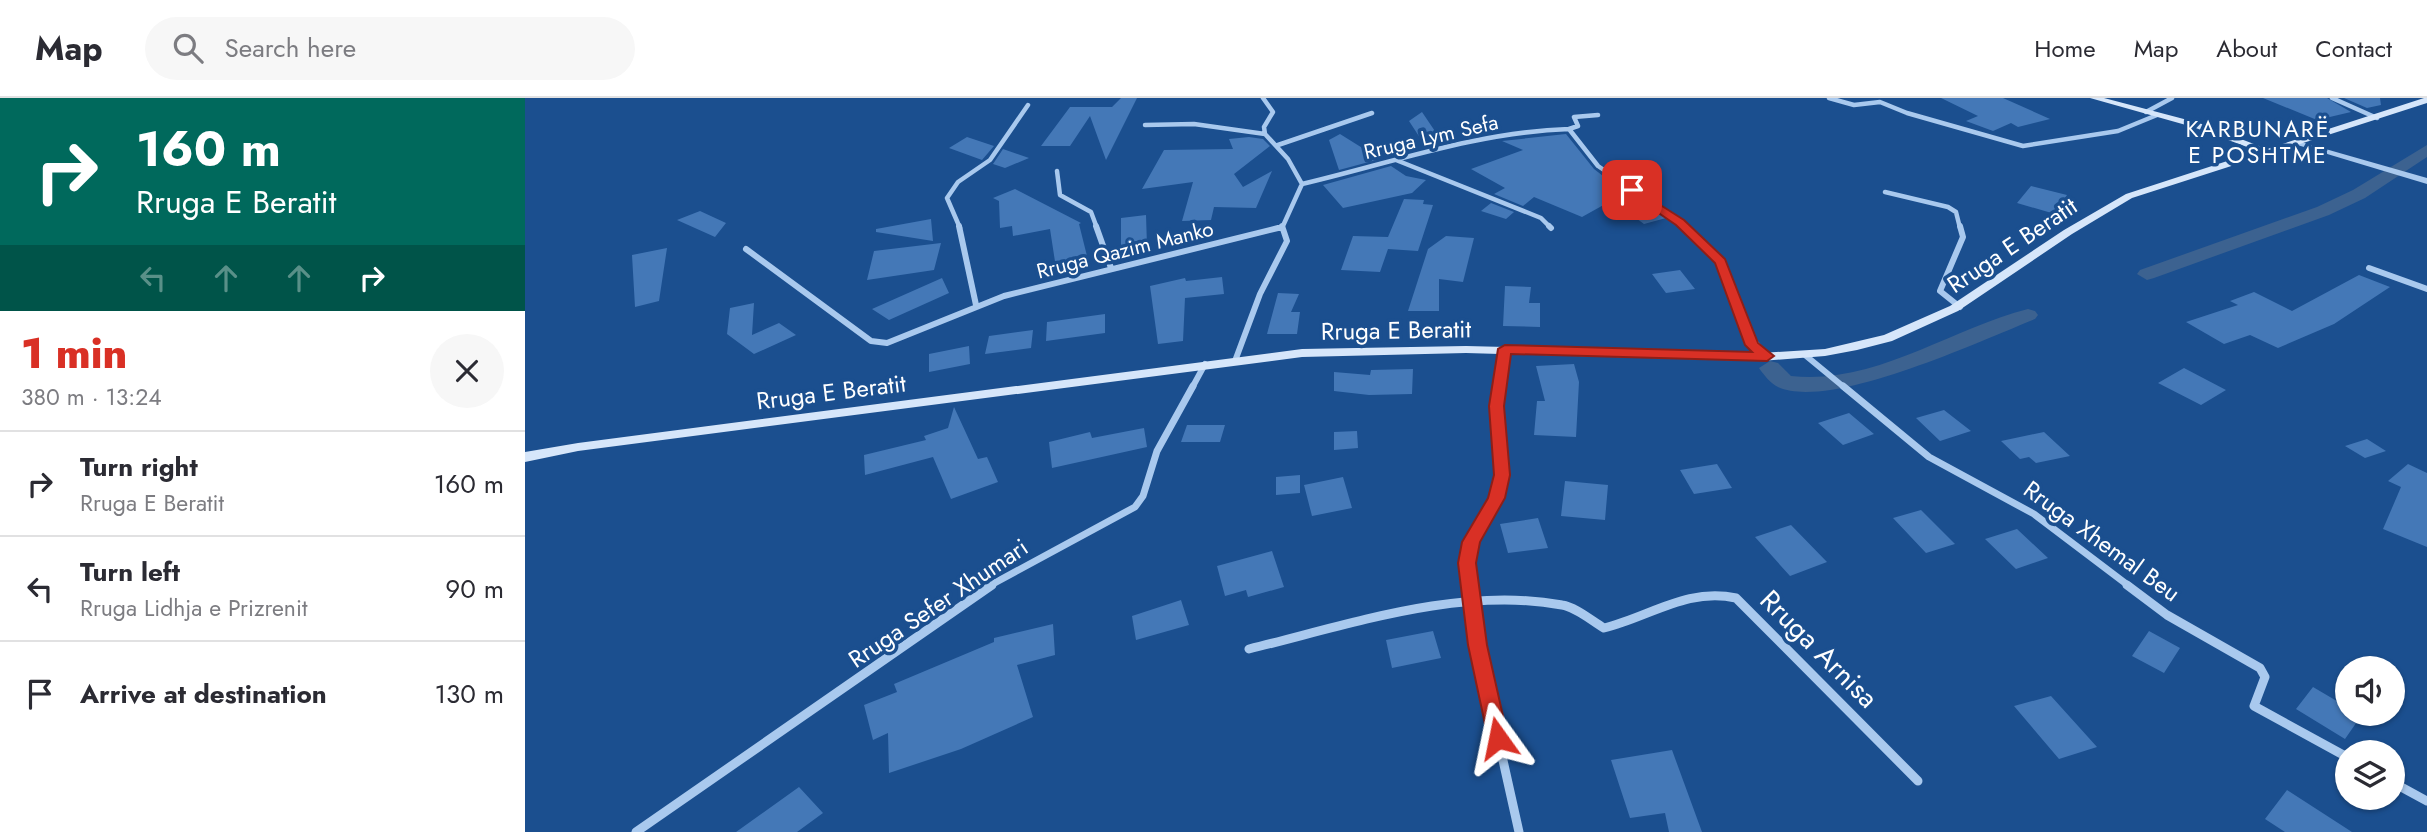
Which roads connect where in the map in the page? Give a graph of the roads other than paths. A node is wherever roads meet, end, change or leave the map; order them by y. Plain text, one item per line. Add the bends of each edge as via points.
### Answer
1 (1262, 98) edge
2 (1829, 98) edge
3 (2094, 98) edge
4 (2172, 98) edge
5 (2332, 98) edge
6 (2427, 100) edge
7 (1028, 105) dead end
8 (2146, 112) junction
9 (1372, 113) dead end
10 (1598, 115) dead end
11 (2157, 115) junction
12 (2377, 118) junction
13 (1145, 125) dead end
14 (1569, 130) junction
15 (1265, 134) junction
16 (2297, 142) junction
17 (1278, 145) junction
18 (2268, 152) junction
19 (1395, 160) junction
20 (2387, 169) joint
21 (1057, 172) dead end
22 (2406, 174) joint
23 (2427, 181) edge
24 (1302, 184) junction
25 (1885, 192) dead end
26 (1282, 227) junction
27 (1551, 228) dead end
28 (747, 249) dead end
29 (1111, 268) junction
30 (2369, 268) dead end
31 (2427, 289) edge
32 (976, 305) junction
33 (1960, 308) junction
34 (1505, 349) junction
35 (1805, 355) junction
36 (1767, 356) junction
37 (1235, 361) junction
38 (1205, 364) junction
39 (525, 457) edge
40 (1471, 600) junction
41 (1249, 649) dead end
42 (2335, 750) edge
43 (1918, 781) dead end
44 (2405, 789) edge
45 (2427, 802) edge
46 (636, 832) edge
47 (1519, 832) edge

1 - 15 street via 1273,112
2 - 11 street via 1854,105 1880,102 2023,146 2107,134
3 - 8 main road
4 - 8 street
5 - 12 street
6 - 12 main road, Rruga E Beratit
7 - 32 street via 990,160 958,182 947,198 958,219
8 - 11 main road
9 - 17 street
10 - 14 street via 1574,117 1578,126
11 - 18 main road
12 - 16 main road, Rruga E Beratit
13 - 15 street via 1194,124
14 - 19 street, Rruga Lym Sefa via 1501,136
14 - 36 street via 1579,135 1585,153 1599,166 1680,223 1721,261 1752,345
15 - 17 street
16 - 18 main road, Rruga E Beratit
16 - 20 street
17 - 24 street
18 - 33 main road, Rruga E Beratit via 2130,196 2087,217
19 - 24 street, Rruga Lym Sefa
19 - 27 street via 1541,218
20 - 22 street
21 - 29 street via 1060,197 1091,212
22 - 23 street
24 - 26 street
25 - 33 street via 1956,212 1963,237 1940,291
26 - 29 street, Rruga Qazim Manko
26 - 37 street via 1287,241 1260,294
28 - 32 street, Rruga Qazim Manko via 871,341 904,338
29 - 32 street, Rruga Qazim Manko
30 - 31 street
33 - 35 main road, Rruga E Beratit via 1859,348
34 - 36 main road, Rruga E Beratit
34 - 37 main road, Rruga E Beratit via 1384,348
34 - 40 street via 1496,406 1502,475 1496,498 1468,552
35 - 36 main road, Rruga E Beratit
35 - 42 street, Rruga Xhemal Beu via 1929,457 2034,514 2183,625 2260,668 2265,677 2254,706
37 - 38 main road, Rruga E Beratit
38 - 39 main road, Rruga E Beratit
38 - 46 street, Rruga Sefer Xhumari via 1157,451 1135,508 998,580
40 - 41 street, Rruga Arnisa via 1408,610
40 - 43 street, Rruga Arnisa via 1564,605 1604,628 1702,593 1736,598
40 - 47 street
44 - 45 street

